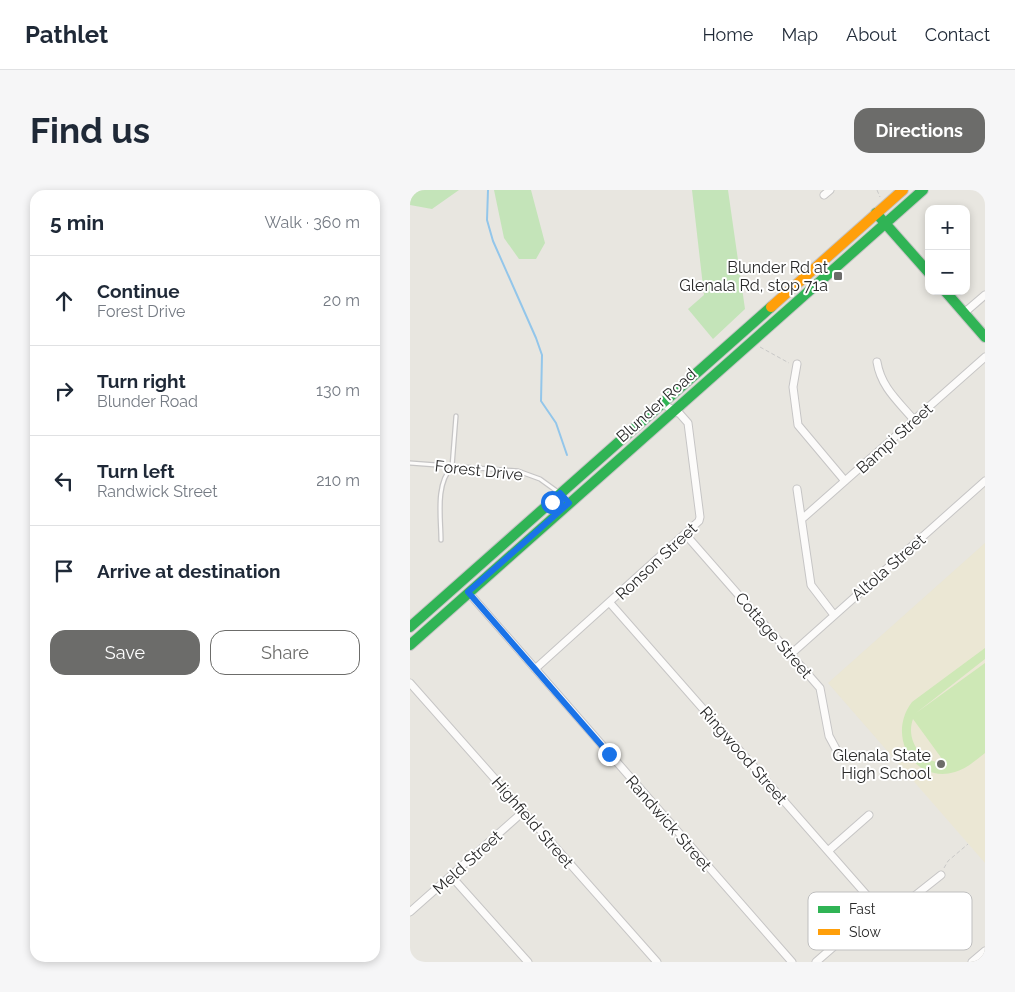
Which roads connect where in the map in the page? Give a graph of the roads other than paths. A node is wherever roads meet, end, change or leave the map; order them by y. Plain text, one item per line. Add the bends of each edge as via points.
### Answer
1 (830, 190) edge
2 (903, 190) edge
3 (924, 190) edge
4 (824, 196) dead end
5 (876, 214) junction
6 (885, 223) junction
7 (925, 268) edge
8 (948, 295) edge
9 (985, 295) edge
10 (964, 313) junction
11 (985, 337) edge
12 (985, 357) edge
13 (877, 362) dead end
14 (797, 364) road end
15 (661, 403) junction
16 (674, 410) junction
17 (456, 416) dead end
18 (914, 420) junction
19 (410, 463) edge
20 (452, 467) junction
21 (845, 481) junction
22 (985, 481) edge
23 (797, 489) dead end
24 (560, 493) junction
25 (569, 503) junction
26 (802, 519) junction
27 (686, 535) junction
28 (441, 540) dead end
29 (468, 592) junction
30 (610, 602) junction
31 (834, 615) junction
32 (410, 626) edge
33 (410, 645) edge
34 (791, 654) junction
35 (536, 669) junction
36 (410, 683) edge
37 (836, 749) dead end
38 (524, 812) junction
39 (870, 815) dead end
40 (828, 851) junction
41 (941, 875) road end
42 (451, 876) junction
43 (864, 892) edge
44 (920, 892) edge
45 (410, 912) edge
46 (830, 950) edge
47 (985, 950) edge
48 (528, 962) edge
49 (656, 962) edge
50 (792, 962) edge
51 (816, 962) edge
52 (972, 962) edge

1 - 4 street
2 - 5 main road, Blunder Road
3 - 6 main road, Blunder Road
5 - 6 main road
5 - 15 main road, Blunder Road
6 - 7 main road
6 - 16 main road, Blunder Road
8 - 10 main road
9 - 10 street
10 - 11 main road
12 - 18 street, Bampi Street
13 - 18 street via 884,386
14 - 21 street via 793,386 798,425
15 - 16 street, Ronson Street
15 - 24 main road, Blunder Road
16 - 25 main road, Blunder Road
16 - 27 street, Ronson Street via 686,419 689,428 700,517 697,525
17 - 20 lane
18 - 21 street, Bampi Street
19 - 20 lane, Forest Drive
20 - 24 lane, Forest Drive via 518,471 540,479
20 - 28 lane via 441,493
21 - 26 street, Bampi Street
22 - 31 street, Altola Street
23 - 26 street
24 - 25 lane, Forest Drive
24 - 32 main road, Blunder Road
25 - 29 main road, Blunder Road
26 - 31 street via 811,585
27 - 30 street, Ronson Street
27 - 34 street, Cottage Street
29 - 33 main road, Blunder Road
29 - 35 street, Randwick Street
30 - 35 street, Ronson Street
30 - 40 street, Ringwood Street
31 - 34 street, Altola Street
34 - 37 street, Cottage Street via 820,688 829,736
35 - 50 street, Randwick Street
36 - 38 street, Highfield Street
38 - 42 street, Meld Street
38 - 49 street, Highfield Street
39 - 40 street
40 - 43 street, Ringwood Street
41 - 44 street
42 - 45 street, Meld Street
42 - 48 street
46 - 51 street
47 - 52 street

